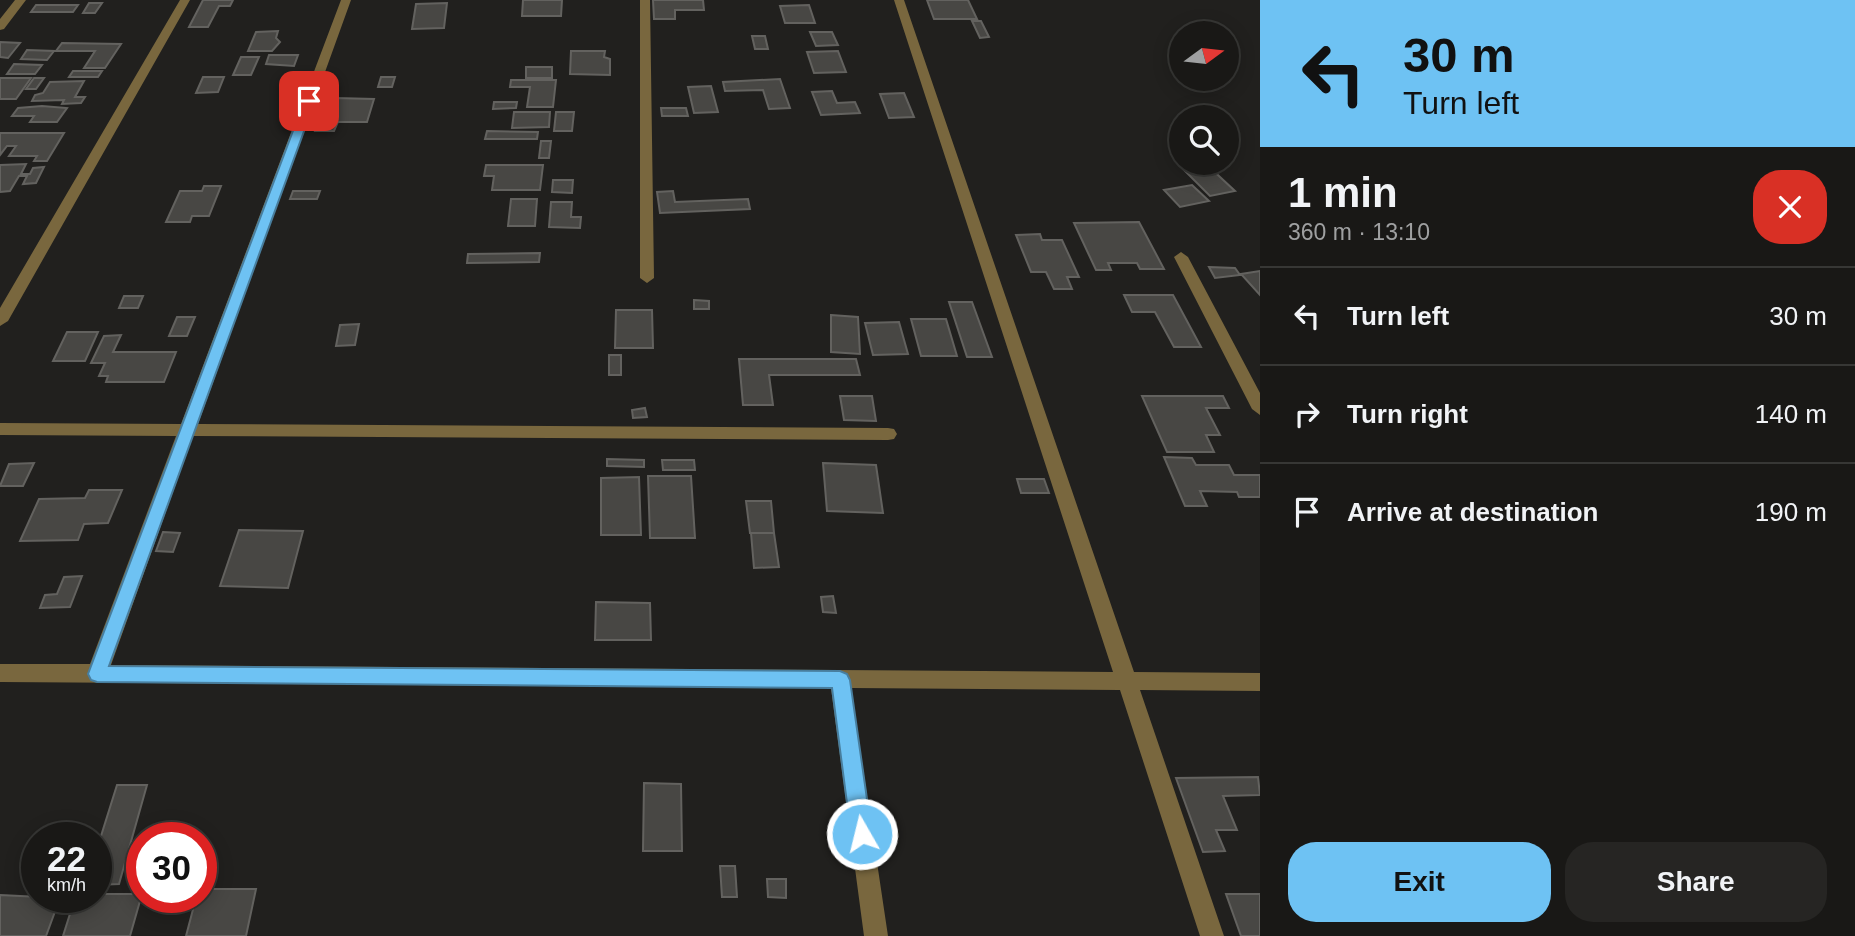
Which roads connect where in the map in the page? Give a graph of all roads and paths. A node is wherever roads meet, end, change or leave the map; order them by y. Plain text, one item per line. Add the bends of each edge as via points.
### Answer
1 (21, 0) edge
2 (185, 0) edge
3 (346, 0) edge
4 (645, 0) edge
5 (900, 0) edge
6 (0, 27) edge
7 (1181, 257) dead end
8 (648, 278) dead end
9 (0, 321) edge
10 (1260, 409) edge
11 (0, 429) edge
12 (187, 430) junction
13 (888, 434) dead end
14 (0, 673) edge
15 (97, 674) junction
16 (840, 680) junction
17 (1127, 681) junction
18 (1260, 682) edge
19 (876, 936) edge
20 (1212, 936) edge

1 - 6 street
2 - 9 street
3 - 12 street
4 - 8 street
5 - 17 street
7 - 10 street
11 - 12 street
12 - 13 street
12 - 15 street
14 - 15 street
15 - 16 street
16 - 17 street
16 - 19 street
17 - 18 street
17 - 20 street

